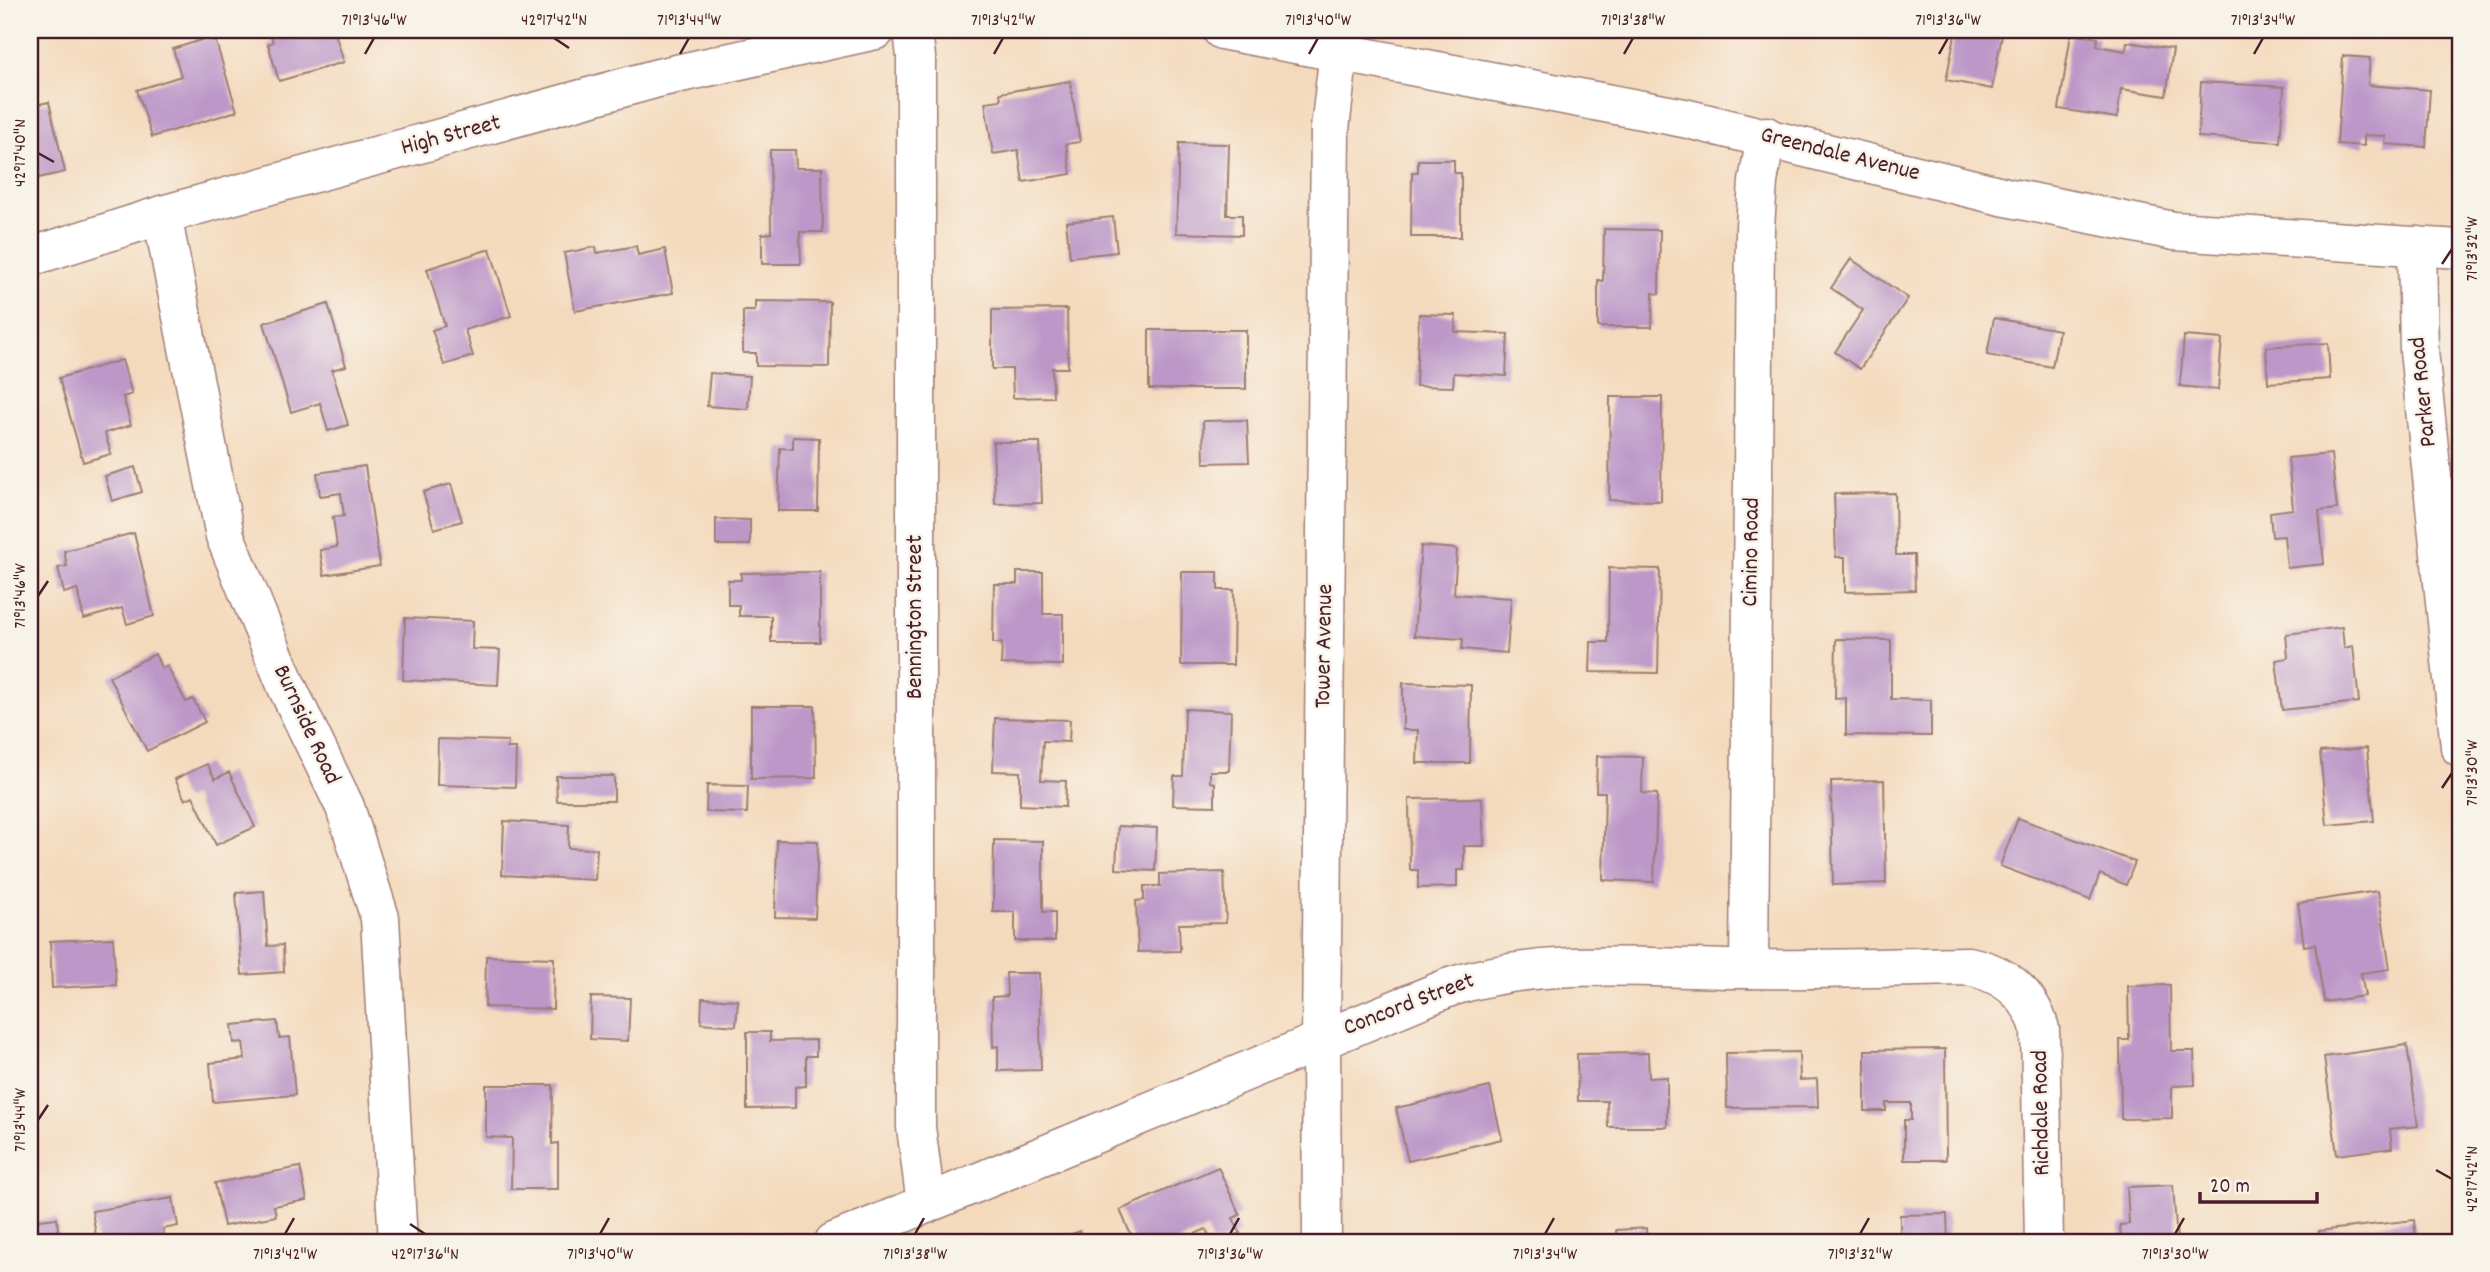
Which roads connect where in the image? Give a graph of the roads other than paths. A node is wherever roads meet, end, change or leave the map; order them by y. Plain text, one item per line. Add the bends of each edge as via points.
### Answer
1 (876, 30) edge
2 (913, 30) edge
3 (1222, 30) edge
4 (1339, 51) junction
5 (1766, 136) junction
6 (162, 215) junction
7 (2417, 246) junction
8 (2460, 249) edge
9 (30, 257) edge
10 (2460, 747) edge
11 (1749, 969) junction
12 (2020, 990) joint
13 (1321, 1039) junction
14 (926, 1204) junction
15 (398, 1242) edge
16 (834, 1242) edge
17 (1322, 1242) edge
18 (2044, 1242) edge

1 - 6 street, High Street via 658,78
2 - 14 street, Bennington Street via 916,1127
3 - 4 street, Greendale Avenue
4 - 5 street, Greendale Avenue
4 - 13 street, Tower Avenue via 1330,129
5 - 7 street, Greendale Avenue via 2006,197 2174,231
5 - 11 street, Cimino Road via 1755,228
6 - 9 street, High Street
6 - 15 street, Burnside Road via 225,536 287,687 345,807 380,918
7 - 8 street, Greendale Avenue
7 - 10 street, Parker Road via 2419,351
11 - 12 street, Concord Street via 1968,966 1995,974
11 - 13 street, Concord Street via 1586,966 1517,971 1450,987
12 - 18 street, Richdale Road via 2036,1015 2042,1046
13 - 14 street, Concord Street
13 - 17 street, Tower Avenue
14 - 16 street, Concord Street

